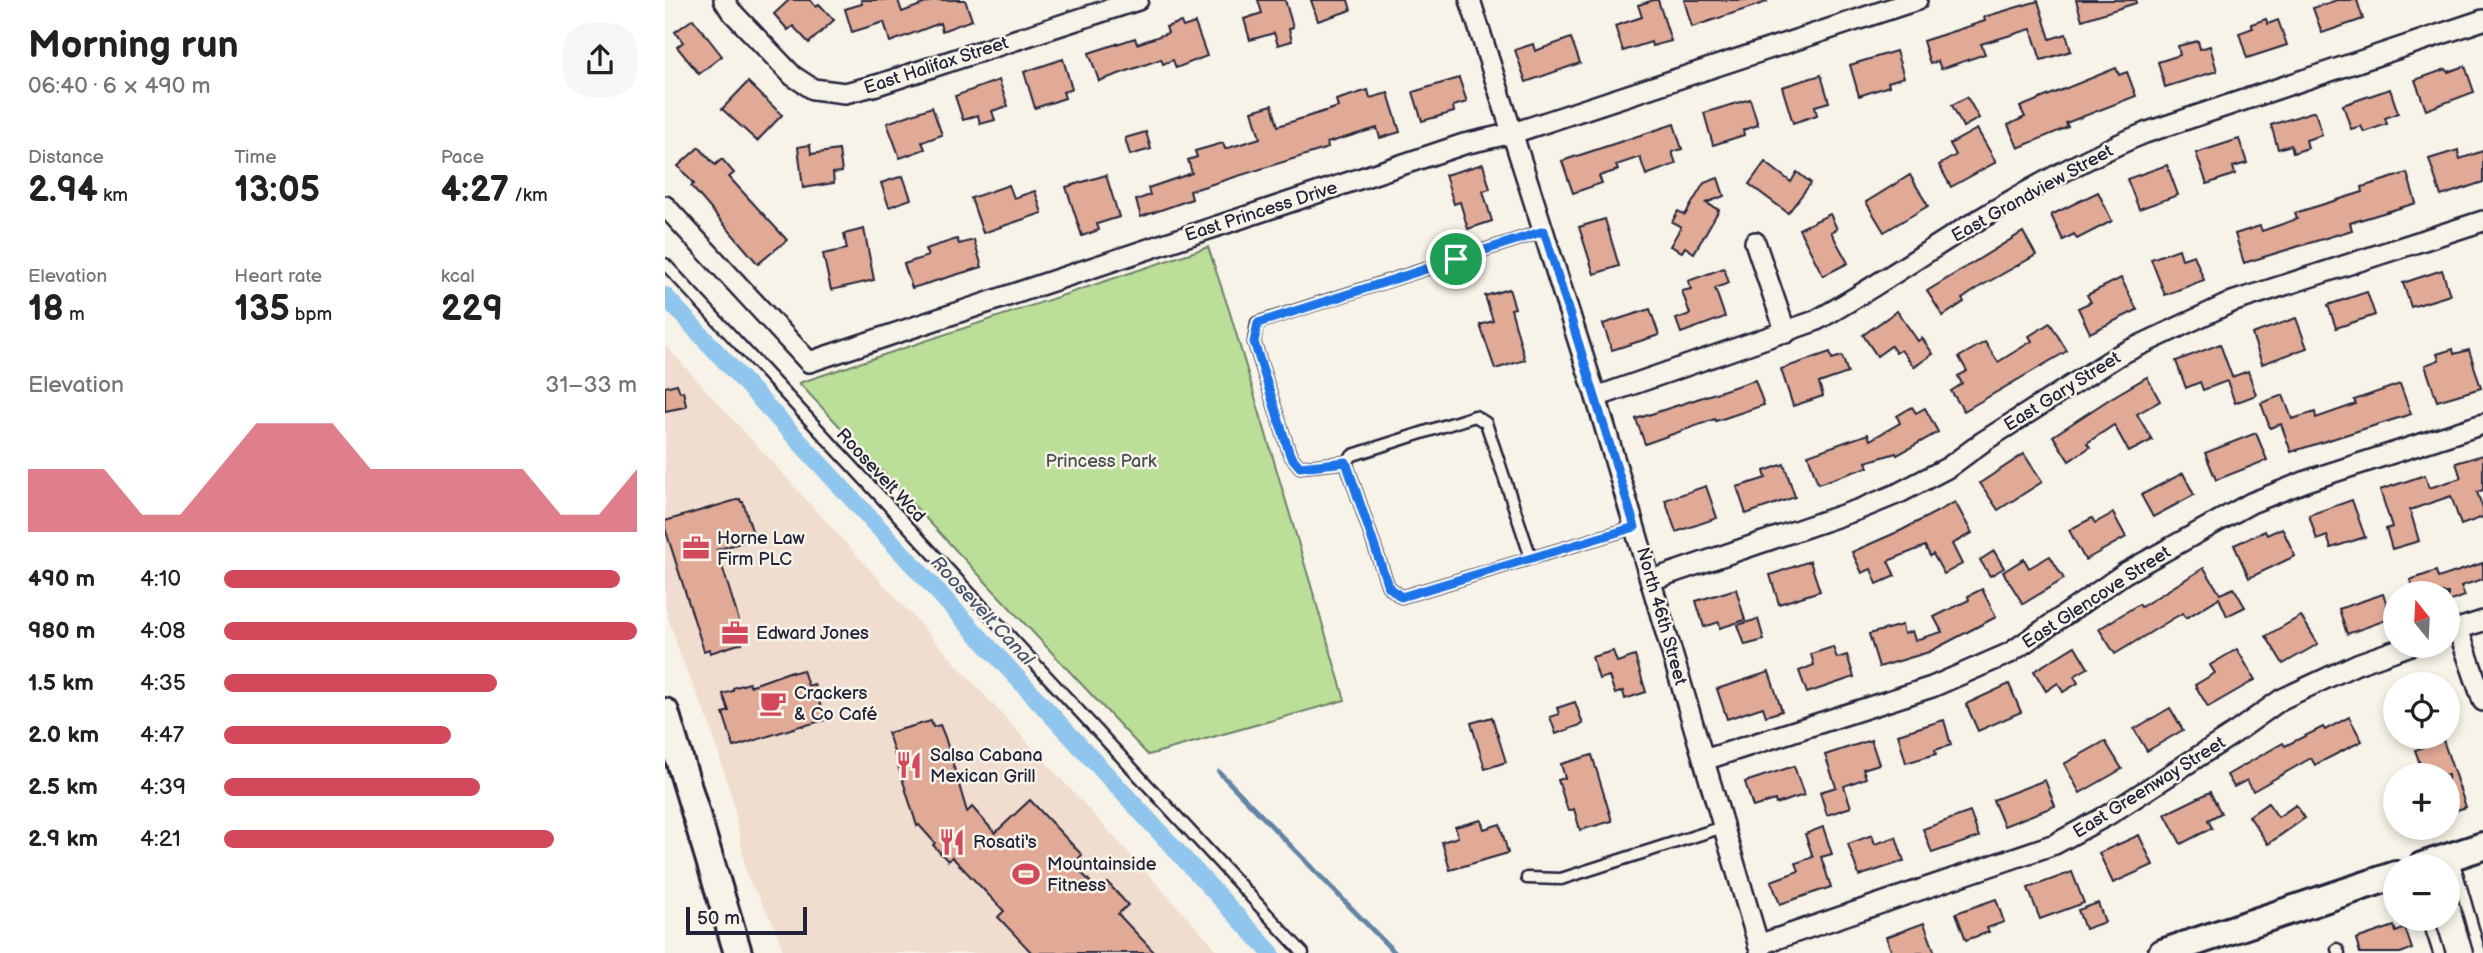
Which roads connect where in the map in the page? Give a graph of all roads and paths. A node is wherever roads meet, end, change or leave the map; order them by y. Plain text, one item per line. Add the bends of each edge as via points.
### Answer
1 (725, 0) edge
2 (1137, 0) edge
3 (1470, 0) edge
4 (1917, 0) edge
5 (2483, 20) edge
6 (1513, 133) junction
7 (665, 206) edge
8 (2483, 221) edge
9 (1544, 231) junction
10 (1755, 242) dead end
11 (665, 264) edge
12 (1786, 332) junction
13 (1596, 397) junction
14 (2483, 424) edge
15 (1346, 462) junction
16 (1635, 527) junction
17 (1531, 558) junction
18 (1651, 580) junction
19 (2483, 621) edge
20 (2461, 628) edge
21 (2461, 649) edge
22 (2383, 655) edge
23 (2483, 701) edge
24 (665, 712) edge
25 (1704, 760) junction
26 (1723, 827) junction
27 (2483, 846) edge
28 (2458, 854) edge
29 (1527, 878) dead end
30 (2383, 879) edge
31 (2460, 884) edge
32 (2432, 931) edge
33 (1759, 949) edge
34 (738, 953) edge
35 (1303, 953) edge
36 (2162, 953) edge
37 (2439, 953) edge
38 (2480, 953) edge

1 - 2 street, East Halifax Street via 793,76 813,89 845,93
3 - 6 street, North 46th Street
4 - 6 street, East Princess Drive
5 - 12 street, East Grandview Street via 2106,149 1970,225 1848,303
6 - 7 street, East Princess Drive via 1464,144 809,362
6 - 9 street, North 46th Street
8 - 18 street, East Gary Street via 2232,302 2119,355 1949,467 1899,493
9 - 13 street, North 46th Street
9 - 15 lane via 1258,323 1254,342 1290,455 1300,467
10 - 12 street
11 - 35 lane, Roosevelt Wcd
12 - 13 street, East Grandview Street
13 - 16 street, North 46th Street
14 - 25 street, East Glencove Street via 2251,503 2125,573 2010,653 1932,688
15 - 17 lane via 1388,586 1401,597
15 - 17 lane via 1353,455 1475,416 1486,423
16 - 17 lane
16 - 18 street, North 46th Street
18 - 25 street, North 46th Street
19 - 20 street
21 - 23 street
22 - 33 street, East Greenway Street via 2282,699 2108,816 2055,844
24 - 34 main road
25 - 26 street, North 46th Street
26 - 29 lane via 1561,878
26 - 33 street, North 46th Street
27 - 28 main road
30 - 36 main road
31 - 38 lane
32 - 37 lane

